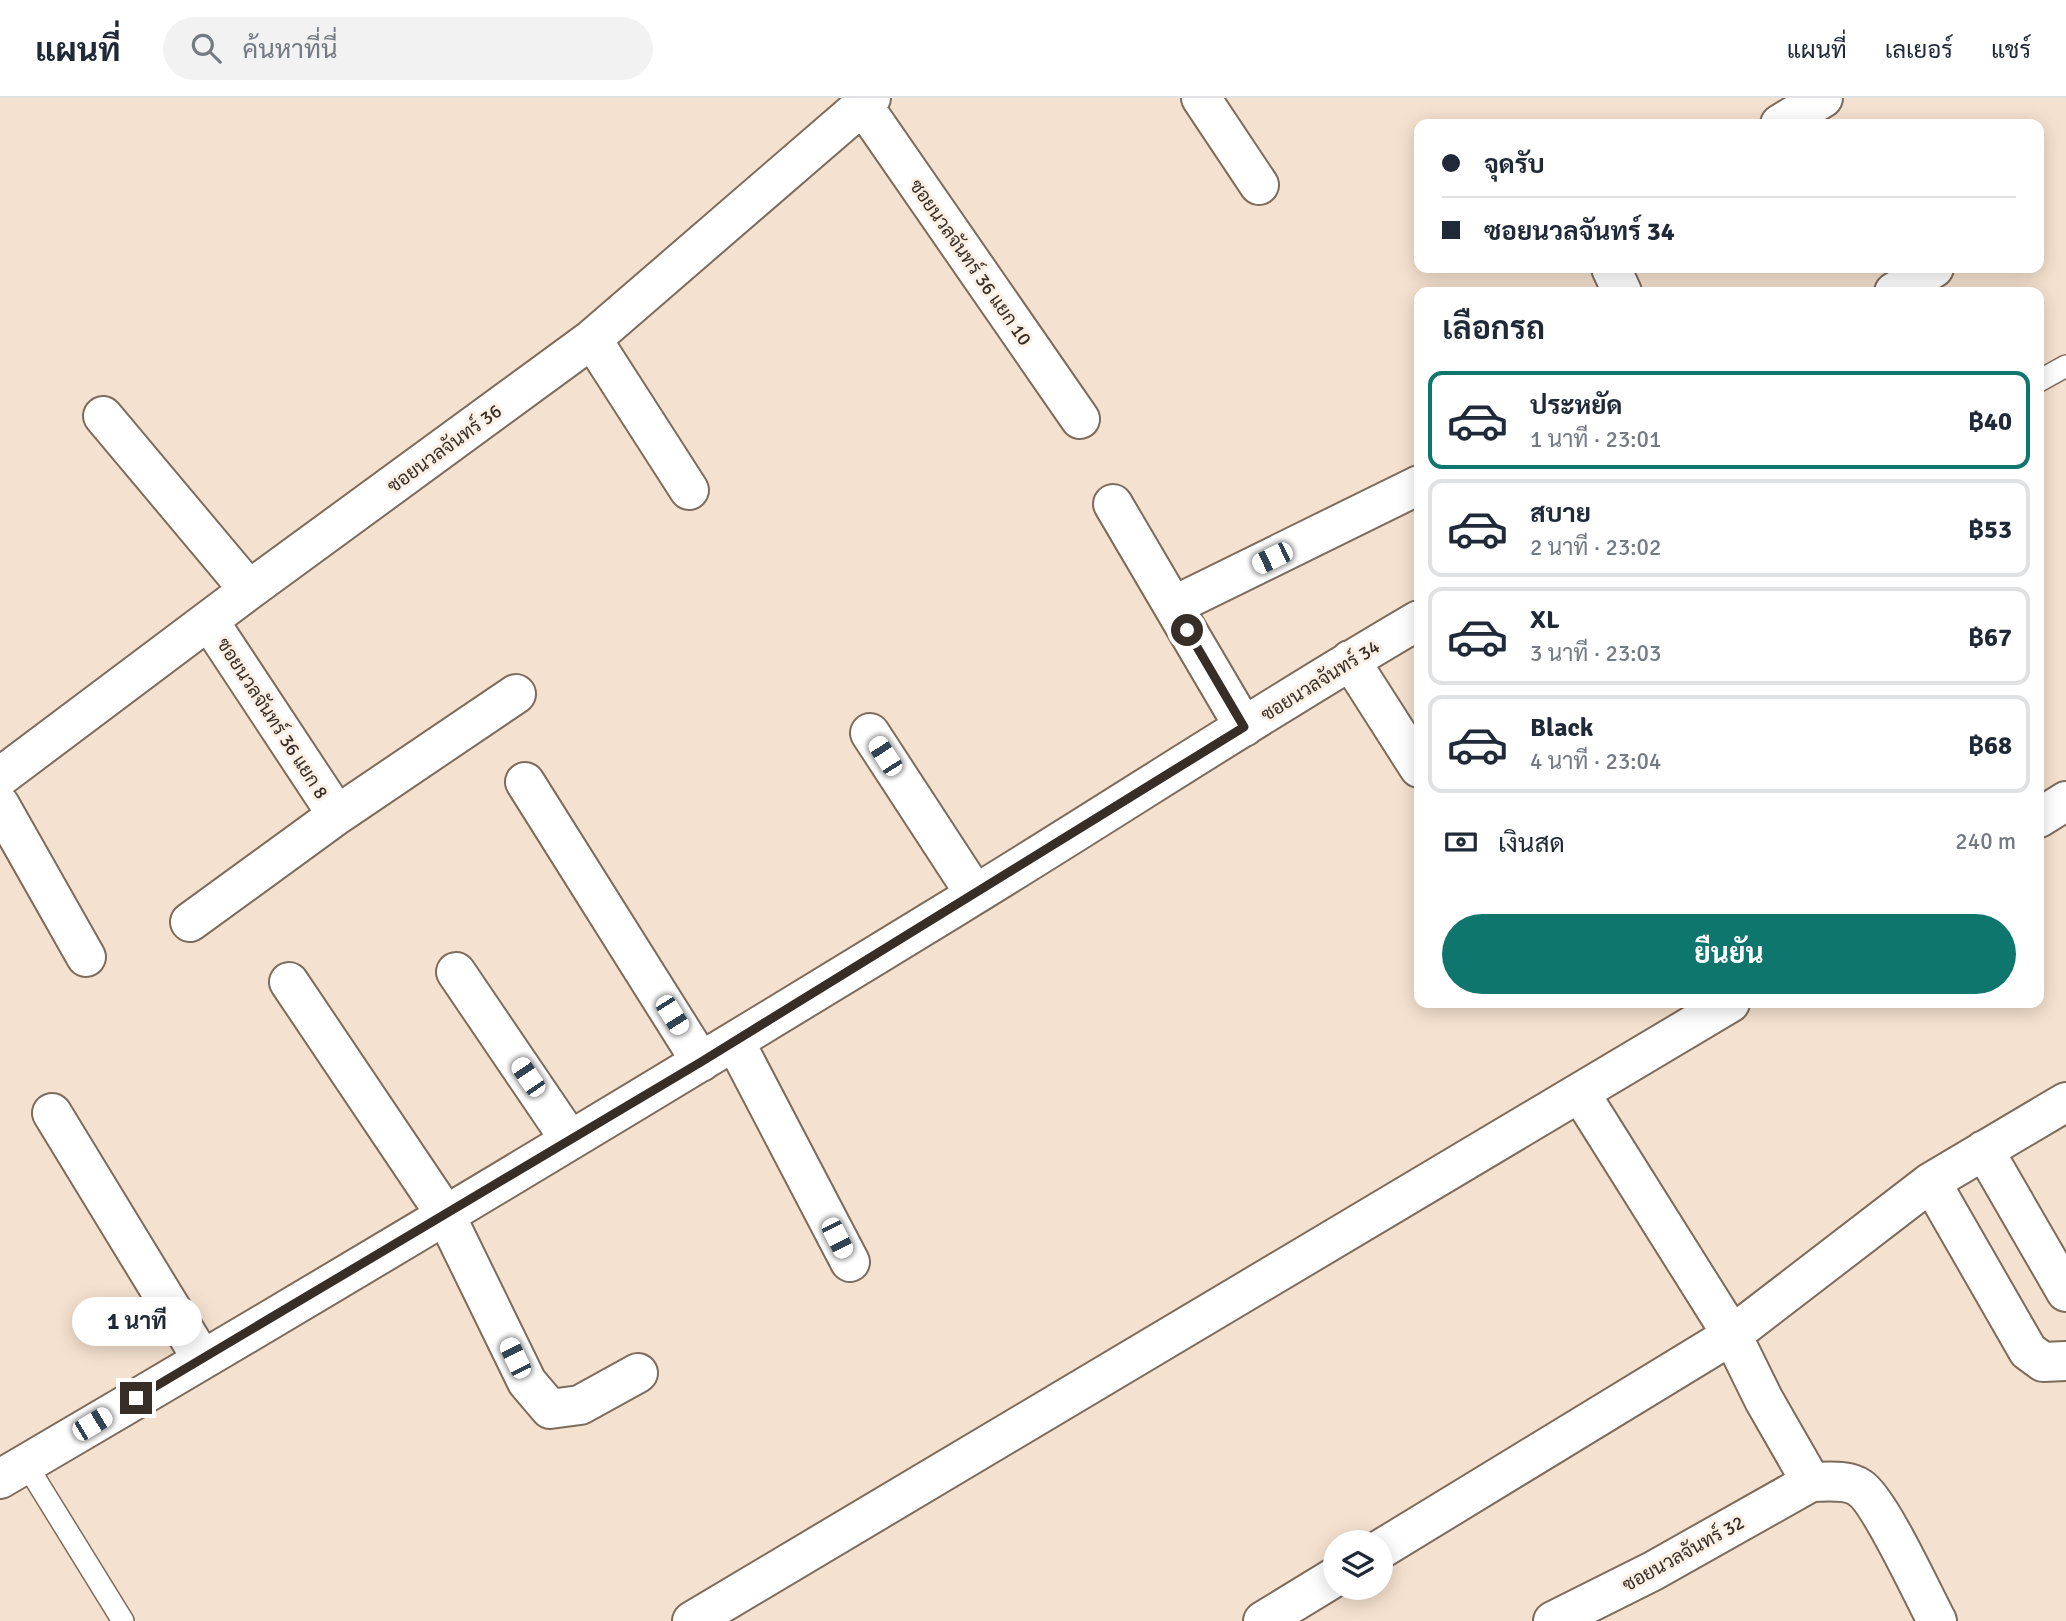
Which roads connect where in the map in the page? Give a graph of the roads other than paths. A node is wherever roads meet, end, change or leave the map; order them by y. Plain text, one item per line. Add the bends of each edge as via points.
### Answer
1 (1201, 98) edge
2 (1823, 98) edge
3 (867, 101) edge
4 (1788, 119) edge
5 (1259, 185) dead end
6 (1926, 273) edge
7 (1902, 287) edge
8 (592, 339) junction
9 (2066, 366) edge
10 (2044, 378) edge
11 (103, 416) dead end
12 (1080, 419) dead end
13 (1414, 487) edge
14 (689, 490) dead end
15 (1113, 504) dead end
16 (250, 590) junction
17 (1173, 606) junction
18 (209, 621) junction
19 (1414, 623) edge
20 (1350, 660) junction
21 (516, 694) dead end
22 (1244, 727) junction
23 (870, 733) dead end
24 (1414, 760) edge
25 (0, 777) edge
26 (525, 782) dead end
27 (2066, 801) edge
28 (0, 805) edge
29 (337, 815) junction
30 (2044, 815) edge
31 (975, 894) junction
32 (190, 922) dead end
33 (86, 957) dead end
34 (456, 972) dead end
35 (289, 982) dead end
36 (1722, 1008) edge
37 (735, 1041) junction
38 (701, 1062) junction
39 (1580, 1093) junction
40 (2066, 1102) edge
41 (52, 1113) dead end
42 (570, 1140) junction
43 (1984, 1150) junction
44 (1931, 1182) junction
45 (445, 1214) junction
46 (850, 1262) dead end
47 (2066, 1292) edge
48 (1732, 1335) junction
49 (202, 1359) junction
50 (2066, 1361) edge
51 (638, 1373) dead end
52 (13, 1472) edge
53 (1811, 1482) junction
54 (1393, 1542) edge
55 (1323, 1584) edge
56 (123, 1621) edge
57 (692, 1621) edge
58 (1263, 1621) edge
59 (1553, 1621) edge
60 (1937, 1621) edge

1 - 5 street
2 - 4 street
3 - 8 street, ซอยนวลจันทร์ 36
3 - 12 street, ซอยนวลจันทร์ 36 แยก 10
6 - 7 street
8 - 14 street
8 - 16 street, ซอยนวลจันทร์ 36
9 - 10 lane
11 - 16 street
13 - 17 street
15 - 17 street
16 - 18 street, ซอยนวลจันทร์ 36
17 - 22 street
18 - 25 street, ซอยนวลจันทร์ 36
18 - 29 street, ซอยนวลจันทร์ 36 แยก 8
19 - 20 street, ซอยนวลจันทร์ 34
20 - 22 street, ซอยนวลจันทร์ 34
20 - 24 street
21 - 29 street
22 - 31 street, ซอยนวลจันทร์ 34
23 - 31 street
26 - 38 street
27 - 30 street
28 - 33 street
29 - 32 street
31 - 37 street, ซอยนวลจันทร์ 34
34 - 42 street
35 - 45 street
36 - 39 street
37 - 38 street, ซอยนวลจันทร์ 34
37 - 46 street
38 - 42 street, ซอยนวลจันทร์ 34
39 - 48 street
39 - 57 street
40 - 43 street
41 - 49 street
42 - 45 street, ซอยนวลจันทร์ 34
43 - 44 street
43 - 47 street
44 - 48 street
44 - 50 street via 2028,1351 2043,1362
45 - 49 street, ซอยนวลจันทร์ 34
45 - 51 street via 527,1382 550,1409 580,1405
48 - 53 street
48 - 54 street
49 - 52 street, ซอยนวลจันทร์ 34
52 - 56 lane
53 - 59 street, ซอยนวลจันทร์ 32
53 - 60 street via 1860,1487 1892,1535
55 - 58 street

